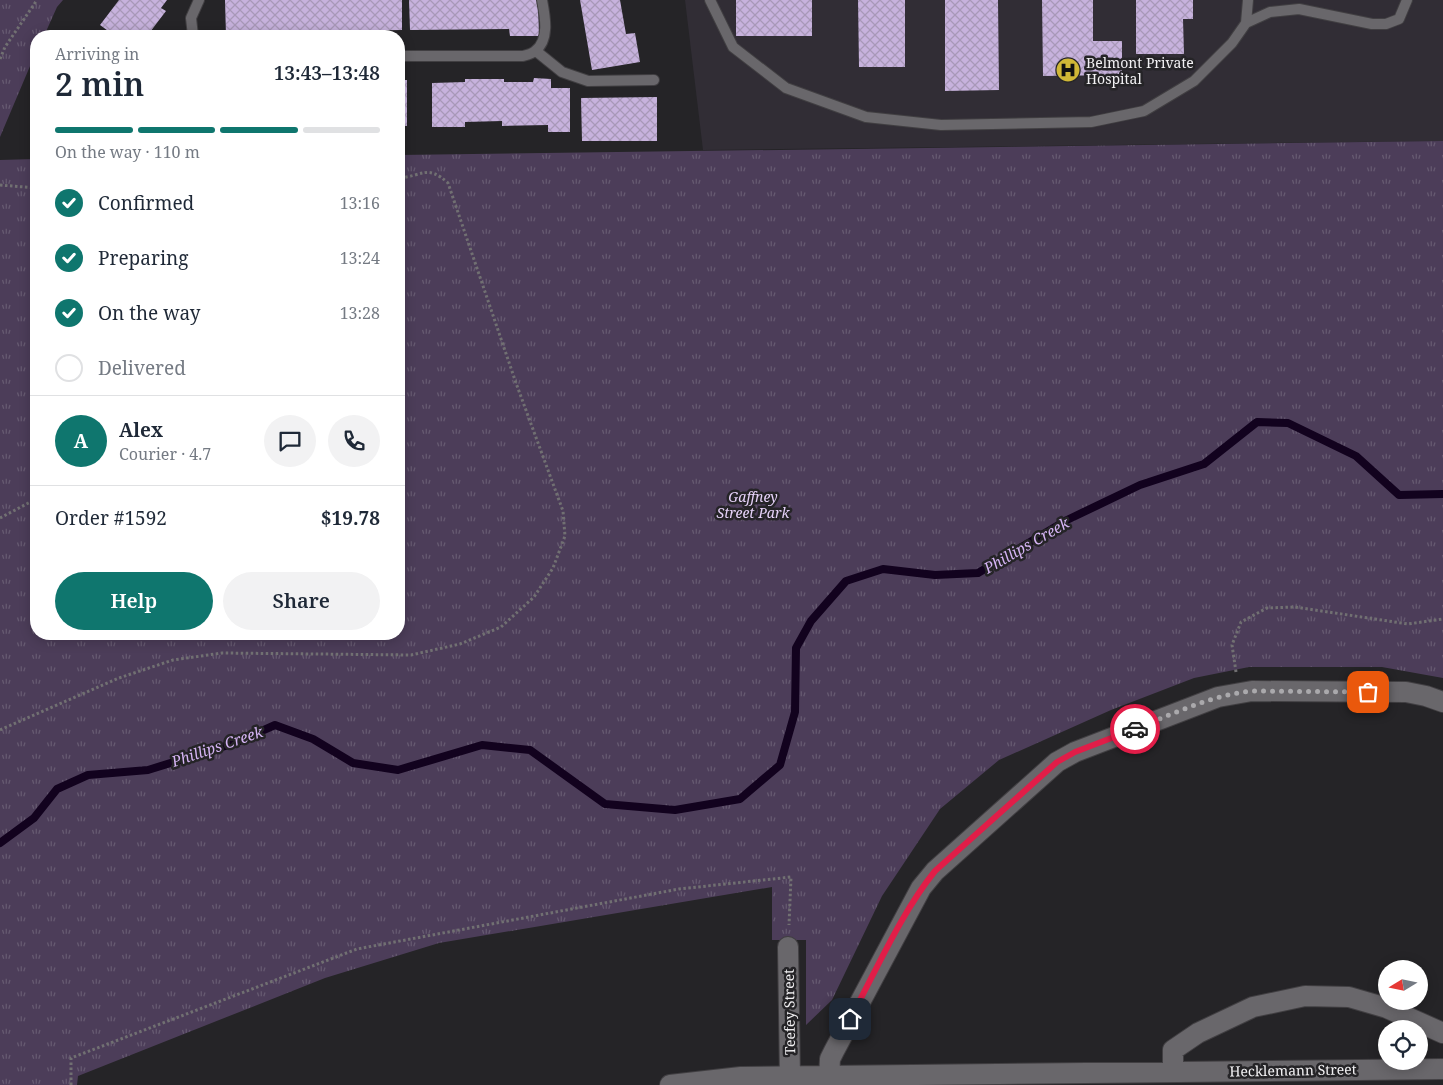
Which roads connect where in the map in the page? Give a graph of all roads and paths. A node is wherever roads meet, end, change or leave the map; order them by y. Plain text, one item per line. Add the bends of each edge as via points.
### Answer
1 (37, 0) edge
2 (199, 0) edge
3 (542, 0) edge
4 (710, 0) edge
5 (1248, 0) edge
6 (1274, 0) edge
7 (1407, 0) edge
8 (1270, 12) junction
9 (1246, 23) junction
10 (192, 30) edge
11 (536, 51) junction
12 (405, 56) edge
13 (0, 59) edge
14 (654, 80) dead end
15 (405, 177) edge
16 (0, 185) edge
17 (30, 188) edge
18 (30, 502) edge
19 (0, 518) edge
20 (1443, 619) edge
21 (1238, 692) junction
22 (1443, 702) edge
23 (0, 730) edge
24 (788, 947) joint
25 (1443, 1033) edge
26 (1443, 1068) edge
27 (1173, 1072) junction
28 (830, 1077) junction
29 (799, 1080) edge
30 (71, 1085) edge
31 (670, 1085) edge

1 - 13 path
2 - 10 lane via 191,18
3 - 11 lane via 546,24
4 - 9 lane via 732,47 786,88 866,117 941,125 1091,122 1144,111 1194,81 1232,43
5 - 9 lane
6 - 8 lane
7 - 8 lane via 1399,19 1386,24 1300,9
8 - 9 lane
11 - 12 lane via 524,56
11 - 14 lane via 562,72 588,81
15 - 23 path via 430,171 448,183 563,511 565,536 553,568 534,597 501,627 460,644 411,655 222,653 173,660 119,678
16 - 17 path
18 - 19 path
20 - 21 path via 1408,624 1296,606 1267,608 1241,622 1232,645
21 - 22 street via 1406,692
21 - 28 street via 1209,700 1057,762 935,871 910,907 834,1051 830,1059
24 - 29 street, Teefey Street
24 - 30 path via 791,877 678,889 366,947 71,1058
25 - 27 street via 1387,1008 1349,997 1305,996 1253,1007 1198,1033 1173,1050
26 - 27 street, Hecklemann Street
27 - 28 street, Hecklemann Street
28 - 29 street, Hecklemann Street
29 - 31 street, Hecklemann Street via 741,1077

